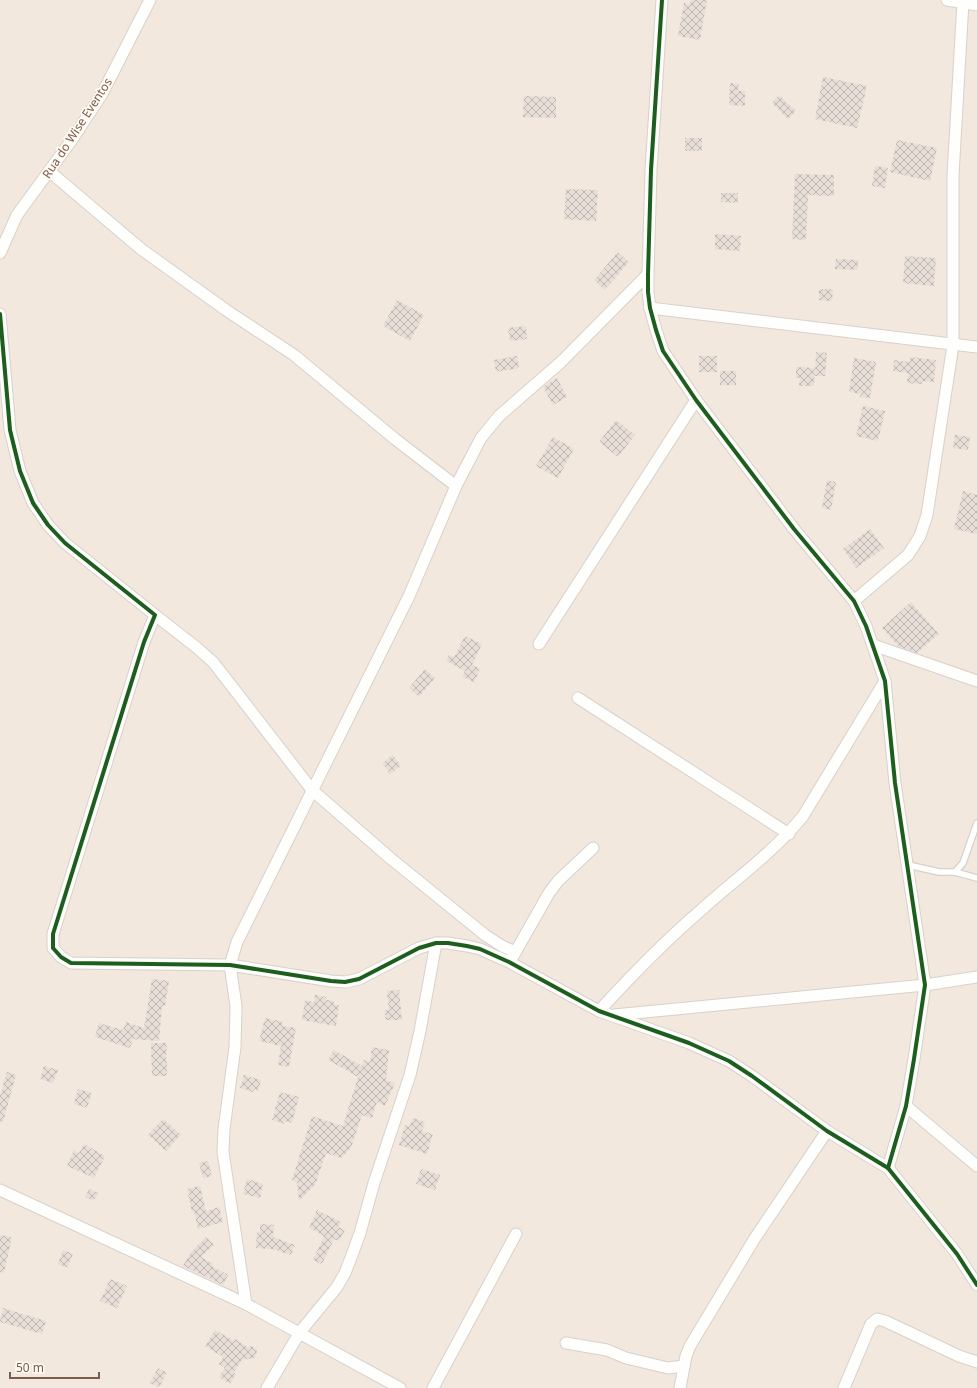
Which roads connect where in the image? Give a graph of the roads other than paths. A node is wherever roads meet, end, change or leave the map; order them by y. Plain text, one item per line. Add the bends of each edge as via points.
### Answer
1 (150, 0) edge
2 (662, 0) edge
3 (948, 0) edge
4 (963, 2) junction
5 (977, 5) edge
6 (49, 171) junction
7 (0, 253) edge
8 (648, 274) junction
9 (650, 308) junction
10 (0, 314) edge
11 (953, 344) junction
12 (977, 347) edge
13 (696, 400) junction
14 (456, 486) junction
15 (854, 602) junction
16 (155, 615) junction
17 (539, 644) dead end
18 (873, 645) junction
19 (885, 681) junction
20 (977, 681) edge
21 (578, 698) dead end
22 (312, 790) junction
23 (977, 823) edge
24 (789, 834) junction
25 (593, 848) dead end
26 (908, 865) junction
27 (955, 872) junction
28 (977, 878) edge
29 (436, 943) junction
30 (515, 952) junction
31 (509, 962) junction
32 (230, 965) junction
33 (977, 977) edge
34 (925, 985) junction
35 (598, 1011) junction
36 (609, 1016) junction
37 (906, 1106) junction
38 (827, 1131) junction
39 (977, 1166) edge
40 (888, 1168) junction
41 (0, 1190) edge
42 (516, 1234) dead end
43 (977, 1285) edge
44 (246, 1304) junction
45 (300, 1332) junction
46 (566, 1343) dead end
47 (977, 1362) edge
48 (684, 1366) junction
49 (266, 1388) edge
50 (400, 1388) edge
51 (433, 1388) edge
52 (680, 1388) edge
53 (844, 1388) edge

1 - 6 street, Rua do Wise Eventos via 102,94
2 - 8 street via 651,170
3 - 4 street
4 - 5 street
4 - 11 street via 953,175
6 - 7 street, Rua do Wise Eventos via 17,215
6 - 14 street via 141,249 294,355
8 - 9 street
8 - 14 street via 561,362 499,416 481,438
9 - 11 street
9 - 13 street via 663,351
10 - 16 street via 10,430 20,471 33,503 48,525 65,543
11 - 12 street
11 - 15 street via 927,515 920,536 908,555
13 - 15 street via 794,529
13 - 17 street
14 - 22 street via 409,596
15 - 18 street
16 - 22 street via 213,662
16 - 32 street via 144,642 53,934 53,948 60,957 71,963
18 - 19 street
18 - 20 street
19 - 24 street via 803,816
19 - 26 street
21 - 24 street
22 - 30 street via 390,858 479,930
22 - 32 street via 237,942
23 - 27 lane via 963,863
24 - 35 street via 651,955
25 - 30 street via 549,893
26 - 27 lane via 939,872
26 - 34 street
27 - 28 lane
29 - 31 street via 480,949
29 - 32 street via 419,948 359,979 345,982
29 - 45 street via 410,1075 352,1255 337,1287
30 - 31 street
31 - 35 street
32 - 44 street via 236,1006 235,1047 222,1152
33 - 34 street
34 - 36 street
34 - 37 street
35 - 36 street
36 - 38 street via 689,1043 729,1061
37 - 39 street
37 - 40 street
38 - 40 street
38 - 48 street via 730,1278 690,1346
40 - 43 street via 957,1254
41 - 44 street
42 - 51 street
44 - 45 street
45 - 49 street
45 - 50 street
46 - 48 street via 607,1350 626,1358 668,1368
47 - 53 street via 877,1319 872,1324
48 - 52 street

